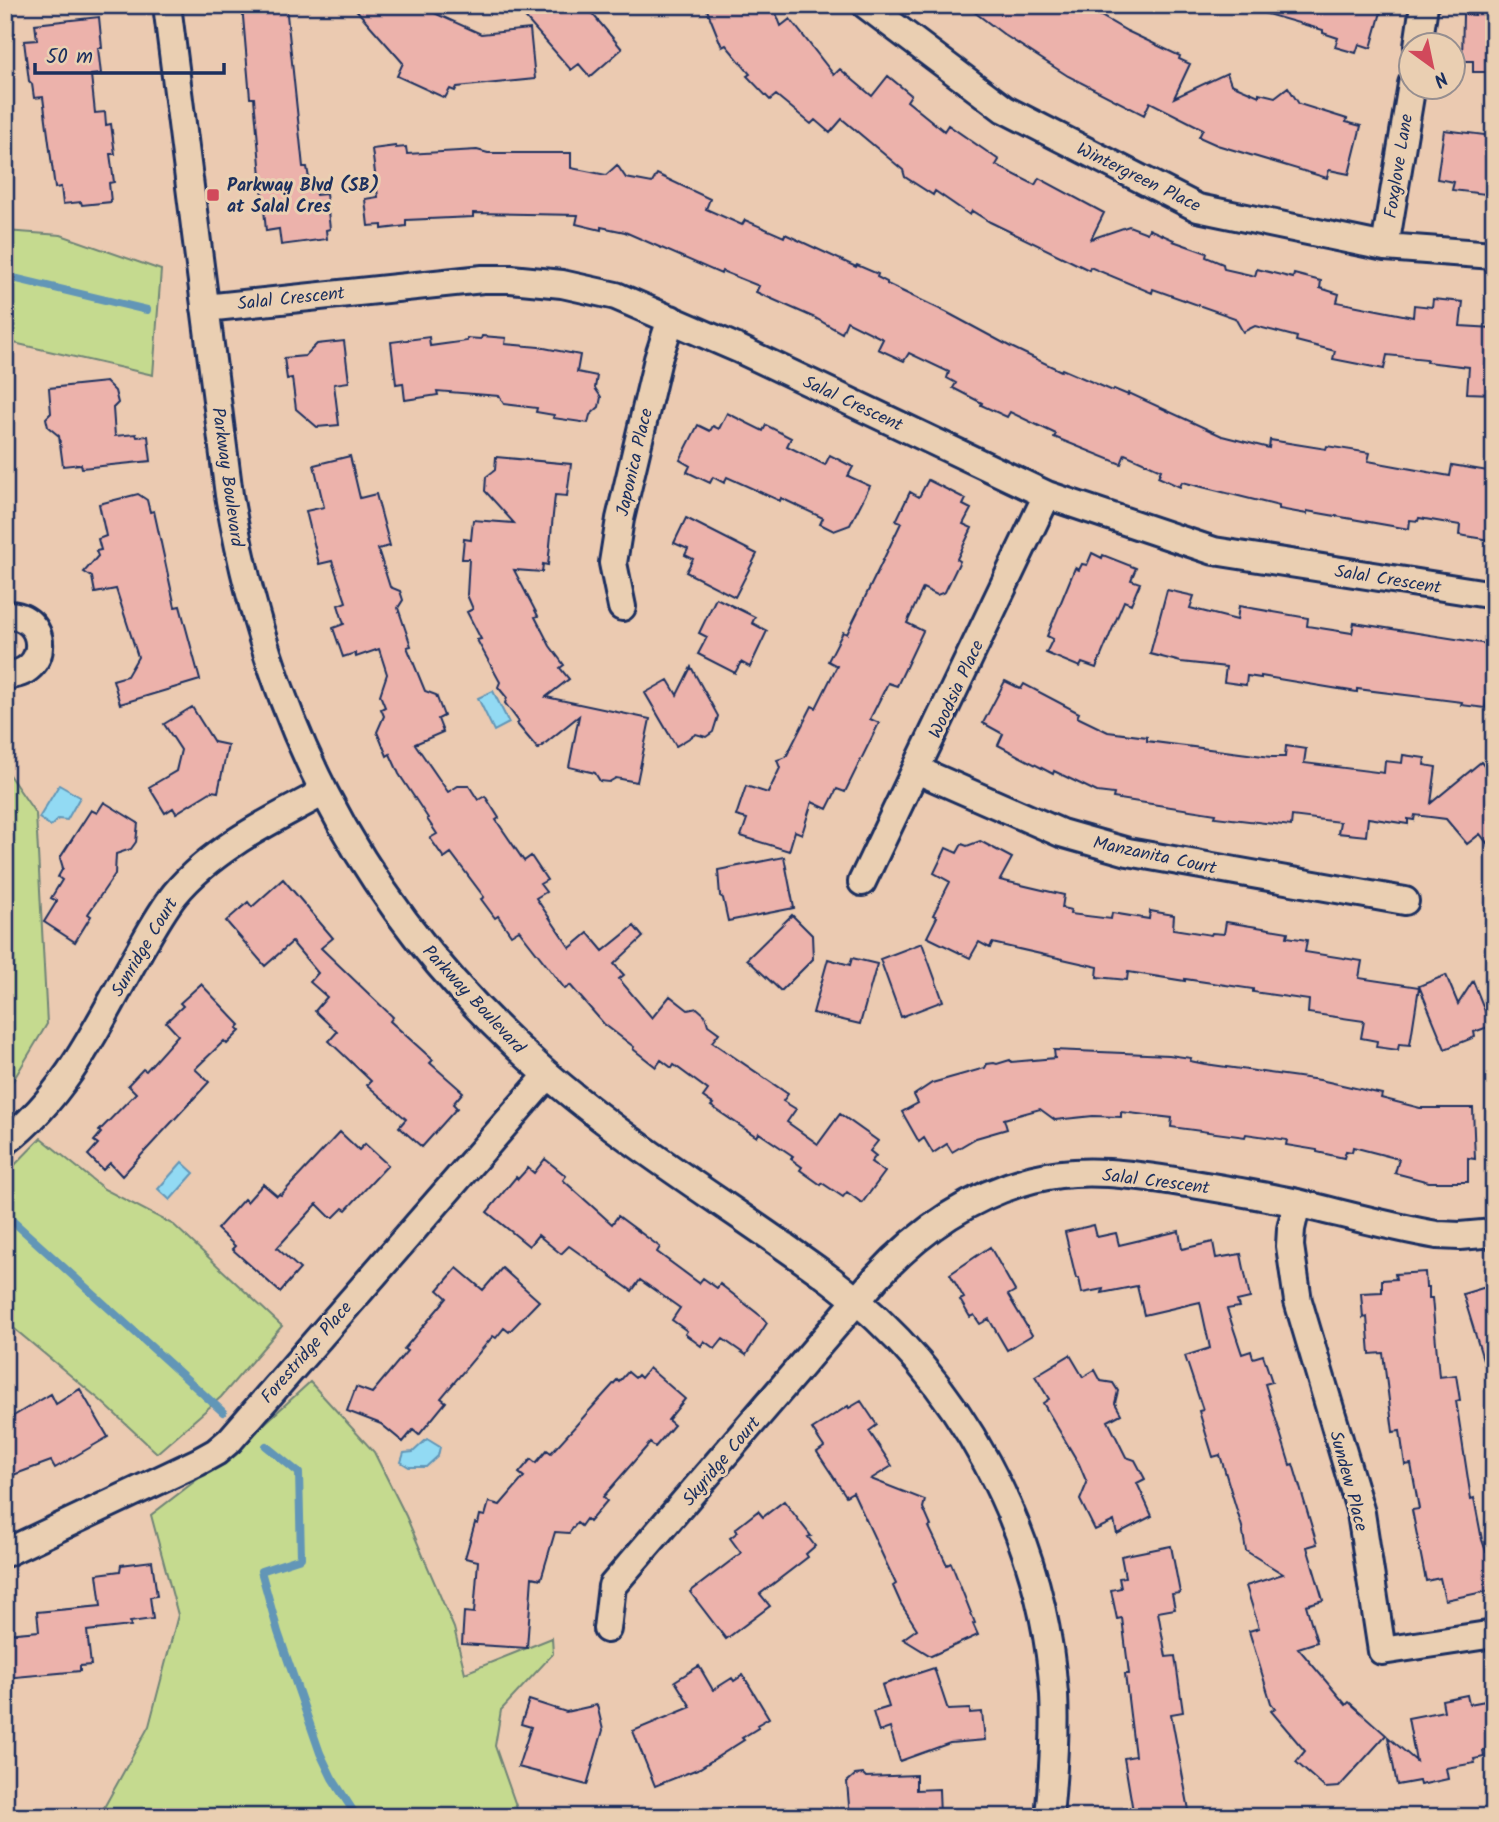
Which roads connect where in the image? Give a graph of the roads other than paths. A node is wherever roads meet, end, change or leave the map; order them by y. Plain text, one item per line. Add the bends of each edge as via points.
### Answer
1 (167, 5) edge
2 (866, 5) edge
3 (1424, 5) edge
4 (1420, 32) edge
5 (1409, 102) edge
6 (1385, 247) junction
7 (1494, 255) edge
8 (205, 308) junction
9 (671, 319) junction
10 (1047, 495) junction
11 (1494, 595) edge
12 (622, 607) dead end
13 (5, 615) edge
14 (5, 675) edge
15 (918, 770) junction
16 (324, 792) junction
17 (862, 882) dead end
18 (1405, 901) dead end
19 (548, 1075) junction
20 (5, 1142) edge
21 (1297, 1203) junction
22 (1494, 1233) edge
23 (856, 1302) junction
24 (5, 1553) edge
25 (607, 1629) dead end
26 (1494, 1634) edge
27 (1049, 1817) edge

1 - 8 street, Parkway Boulevard
2 - 6 street, Wintergreen Place via 1004,109 1198,208
3 - 4 street
5 - 6 street, Foxglove Lane
6 - 7 street, Wintergreen Place
8 - 9 street, Salal Crescent via 511,279 589,288
8 - 16 street, Parkway Boulevard via 229,495 252,606 280,694
9 - 10 street, Salal Crescent
9 - 12 street, Japonica Place via 620,519 613,563
10 - 11 street, Salal Crescent via 1214,551
10 - 15 street, Woodsia Place
13 - 14 street via 32,624 40,643 27,670
15 - 17 street, Woodsia Place
15 - 18 street, Manzanita Court via 1061,833 1128,852
16 - 19 street, Parkway Boulevard via 376,881 420,942 493,1024
16 - 20 street, Sunridge Court via 212,860 175,894 71,1073
19 - 23 street, Parkway Boulevard
19 - 24 street, Forestridge Place via 230,1440 198,1462
21 - 22 street, Salal Crescent via 1437,1235
21 - 23 street, Salal Crescent via 1129,1174 1035,1179 987,1194 941,1220 903,1249
21 - 26 street, Sundew Place via 1290,1246 1294,1282 1361,1513 1382,1651
23 - 25 street, Skyridge Court via 612,1586
23 - 27 street, Parkway Boulevard via 903,1346 948,1400 988,1465 1022,1542 1043,1618 1053,1682

